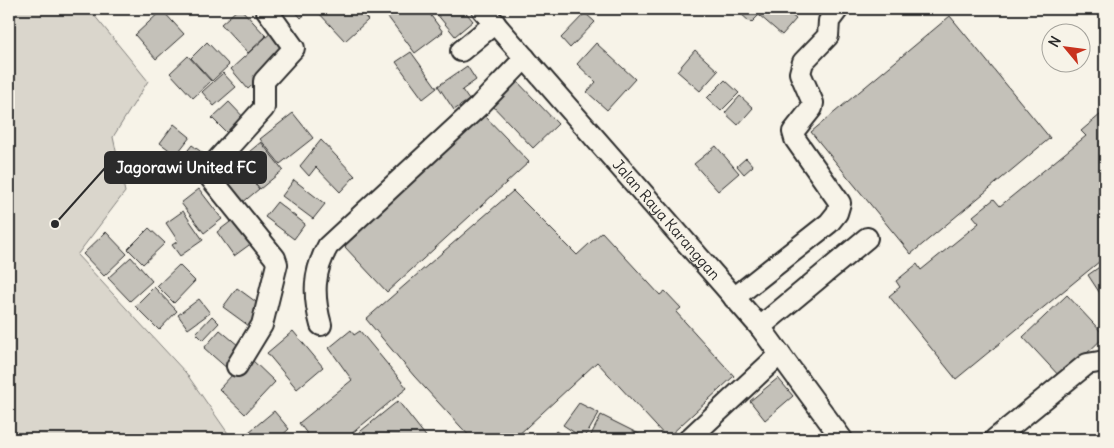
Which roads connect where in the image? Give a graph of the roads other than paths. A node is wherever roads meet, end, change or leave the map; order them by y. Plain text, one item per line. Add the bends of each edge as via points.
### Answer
1 (266, 9) edge
2 (838, 9) edge
3 (488, 16) edge
4 (462, 51) dead end
5 (525, 58) junction
6 (867, 238) dead end
7 (734, 298) junction
8 (321, 324) dead end
9 (760, 327) junction
10 (780, 354) junction
11 (1105, 361) edge
12 (237, 366) dead end
13 (689, 439) edge
14 (842, 439) edge
15 (994, 439) edge

1 - 12 street via 294,48 264,82 264,108 208,171 277,264 262,325
2 - 7 street via 829,21 828,36 803,62 800,73 813,103 794,132 795,140 840,203 837,213 829,223
3 - 4 street
3 - 5 street, Jalan Raya Karanggan
5 - 7 street, Jalan Raya Karanggan
5 - 8 street via 479,106 328,246 317,271 314,288
6 - 9 street
7 - 9 street, Jalan Raya Karanggan
9 - 10 street, Jalan Raya Karanggan
10 - 13 street
10 - 14 street, Jalan Raya Karanggan
11 - 15 street via 1087,364

